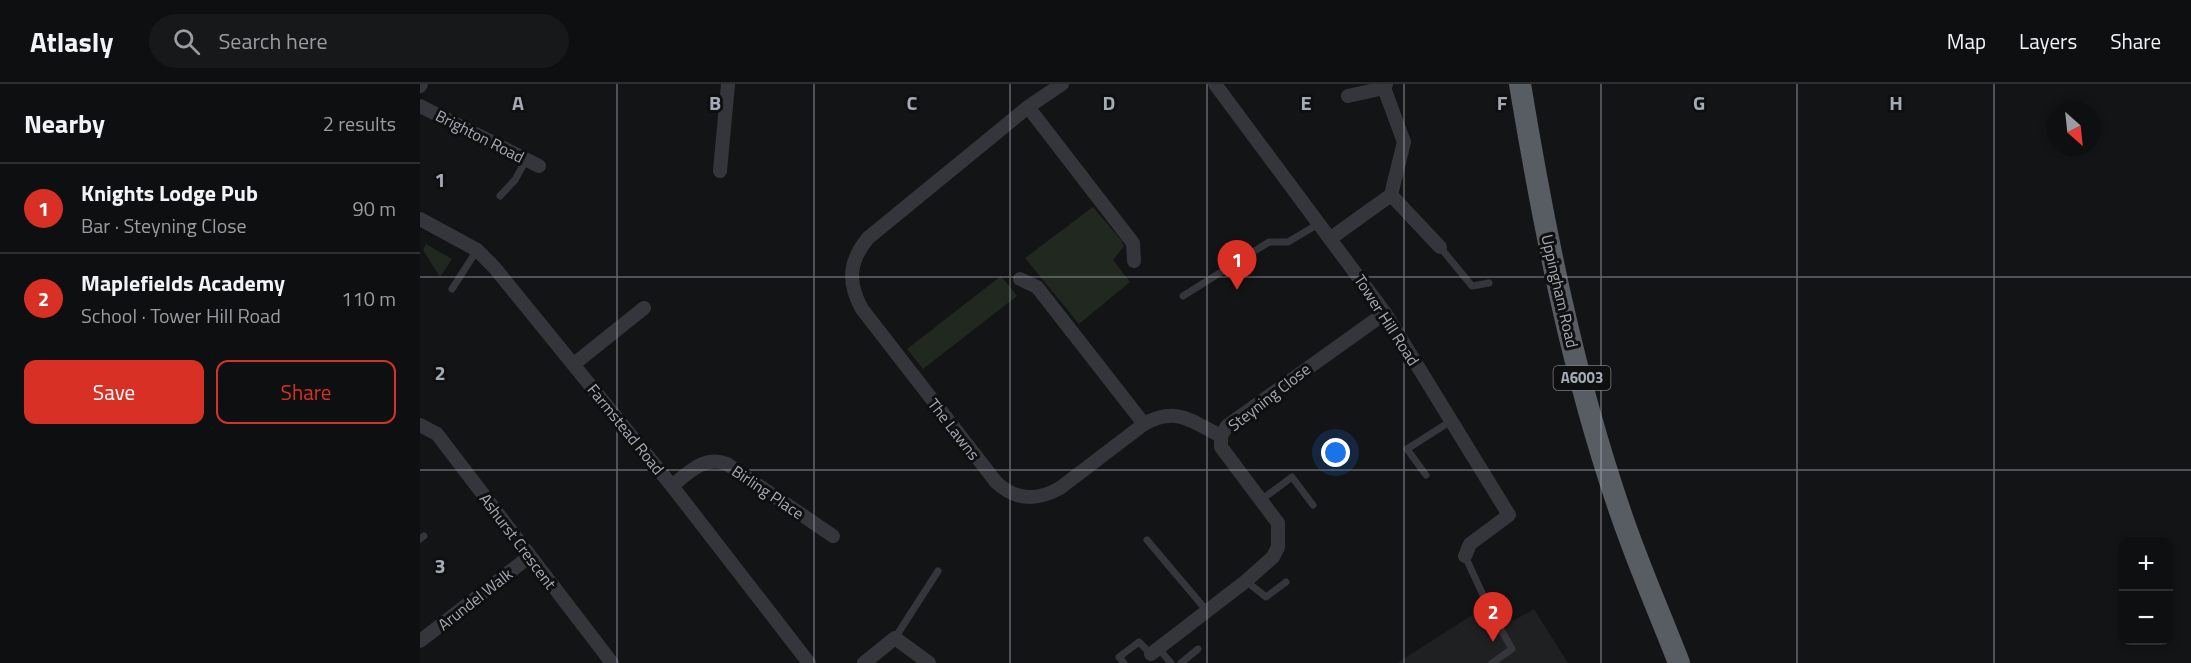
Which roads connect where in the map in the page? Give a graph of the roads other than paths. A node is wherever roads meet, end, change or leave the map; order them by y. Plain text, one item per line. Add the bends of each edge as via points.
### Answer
1 (728, 84) edge
2 (1062, 84) edge
3 (1215, 84) edge
4 (1520, 84) edge
5 (1385, 86) edge
6 (1348, 96) dead end
7 (420, 106) edge
8 (1028, 107) junction
9 (526, 160) junction
10 (539, 166) dead end
11 (721, 171) dead end
12 (1391, 195) junction
13 (500, 196) dead end
14 (420, 219) edge
15 (1320, 223) junction
16 (1331, 238) junction
17 (1440, 247) joint
18 (477, 250) junction
19 (1134, 261) dead end
20 (1020, 279) dead end
21 (1490, 284) dead end
22 (452, 289) dead end
23 (1183, 296) dead end
24 (644, 308) dead end
25 (1385, 313) junction
26 (574, 364) junction
27 (1451, 421) junction
28 (1144, 424) junction
29 (420, 425) edge
30 (1221, 436) junction
31 (1426, 475) dead end
32 (672, 486) junction
33 (1261, 500) junction
34 (1313, 505) dead end
35 (833, 536) dead end
36 (1148, 540) dead end
37 (1465, 556) joint
38 (529, 557) junction
39 (938, 571) dead end
40 (1246, 581) junction
41 (1286, 582) dead end
42 (1207, 611) junction
43 (895, 638) junction
44 (420, 641) edge
45 (1198, 649) dead end
46 (1155, 651) junction
47 (612, 663) edge
48 (809, 663) edge
49 (864, 663) edge
50 (929, 663) edge
51 (1124, 663) edge
52 (1171, 663) edge
53 (1181, 663) edge
54 (1492, 663) edge
55 (1679, 663) edge

1 - 11 street
2 - 8 street, The Lawns
3 - 15 street, Tower Hill Road
4 - 55 highway, Uppingham Road / A6003 via 1561,304 1622,516
5 - 6 street
5 - 12 street via 1404,142
7 - 9 street, Brighton Road
8 - 19 street via 1133,243
8 - 28 street, The Lawns via 868,238 852,265 854,296 996,483 1009,493 1021,497 1046,496
9 - 10 street, Brighton Road
9 - 13 lane
12 - 16 street
12 - 17 street
14 - 18 street, Farmstead Road
15 - 16 street, Tower Hill Road
15 - 23 lane via 1288,242 1269,242
16 - 25 street, Tower Hill Road
17 - 21 lane via 1472,286
18 - 22 lane
18 - 26 street, Farmstead Road
20 - 28 street via 1037,286
24 - 26 street
25 - 27 street, Tower Hill Road
25 - 30 street, Steyning Close via 1227,426
26 - 32 street, Farmstead Road
27 - 31 lane via 1407,449
27 - 37 street, Tower Hill Road via 1509,515 1470,544
28 - 30 street, The Lawns via 1172,414
29 - 38 street, Ashurst Crescent via 437,434
30 - 33 street, Steyning Close via 1227,458
32 - 35 street, Birling Place via 704,462 717,460
32 - 48 street, Farmstead Road
33 - 34 lane via 1292,477
33 - 40 street, Steyning Close via 1278,523 1278,547 1273,557
36 - 42 lane
37 - 54 lane via 1512,649
38 - 44 street, Arundel Walk
38 - 47 street, Ashurst Crescent
39 - 43 lane
40 - 41 lane via 1266,597
40 - 42 street, Steyning Close
42 - 46 street, Steyning Close
43 - 49 street
43 - 50 street
45 - 53 lane
46 - 51 lane via 1139,642 1119,657
46 - 52 lane

